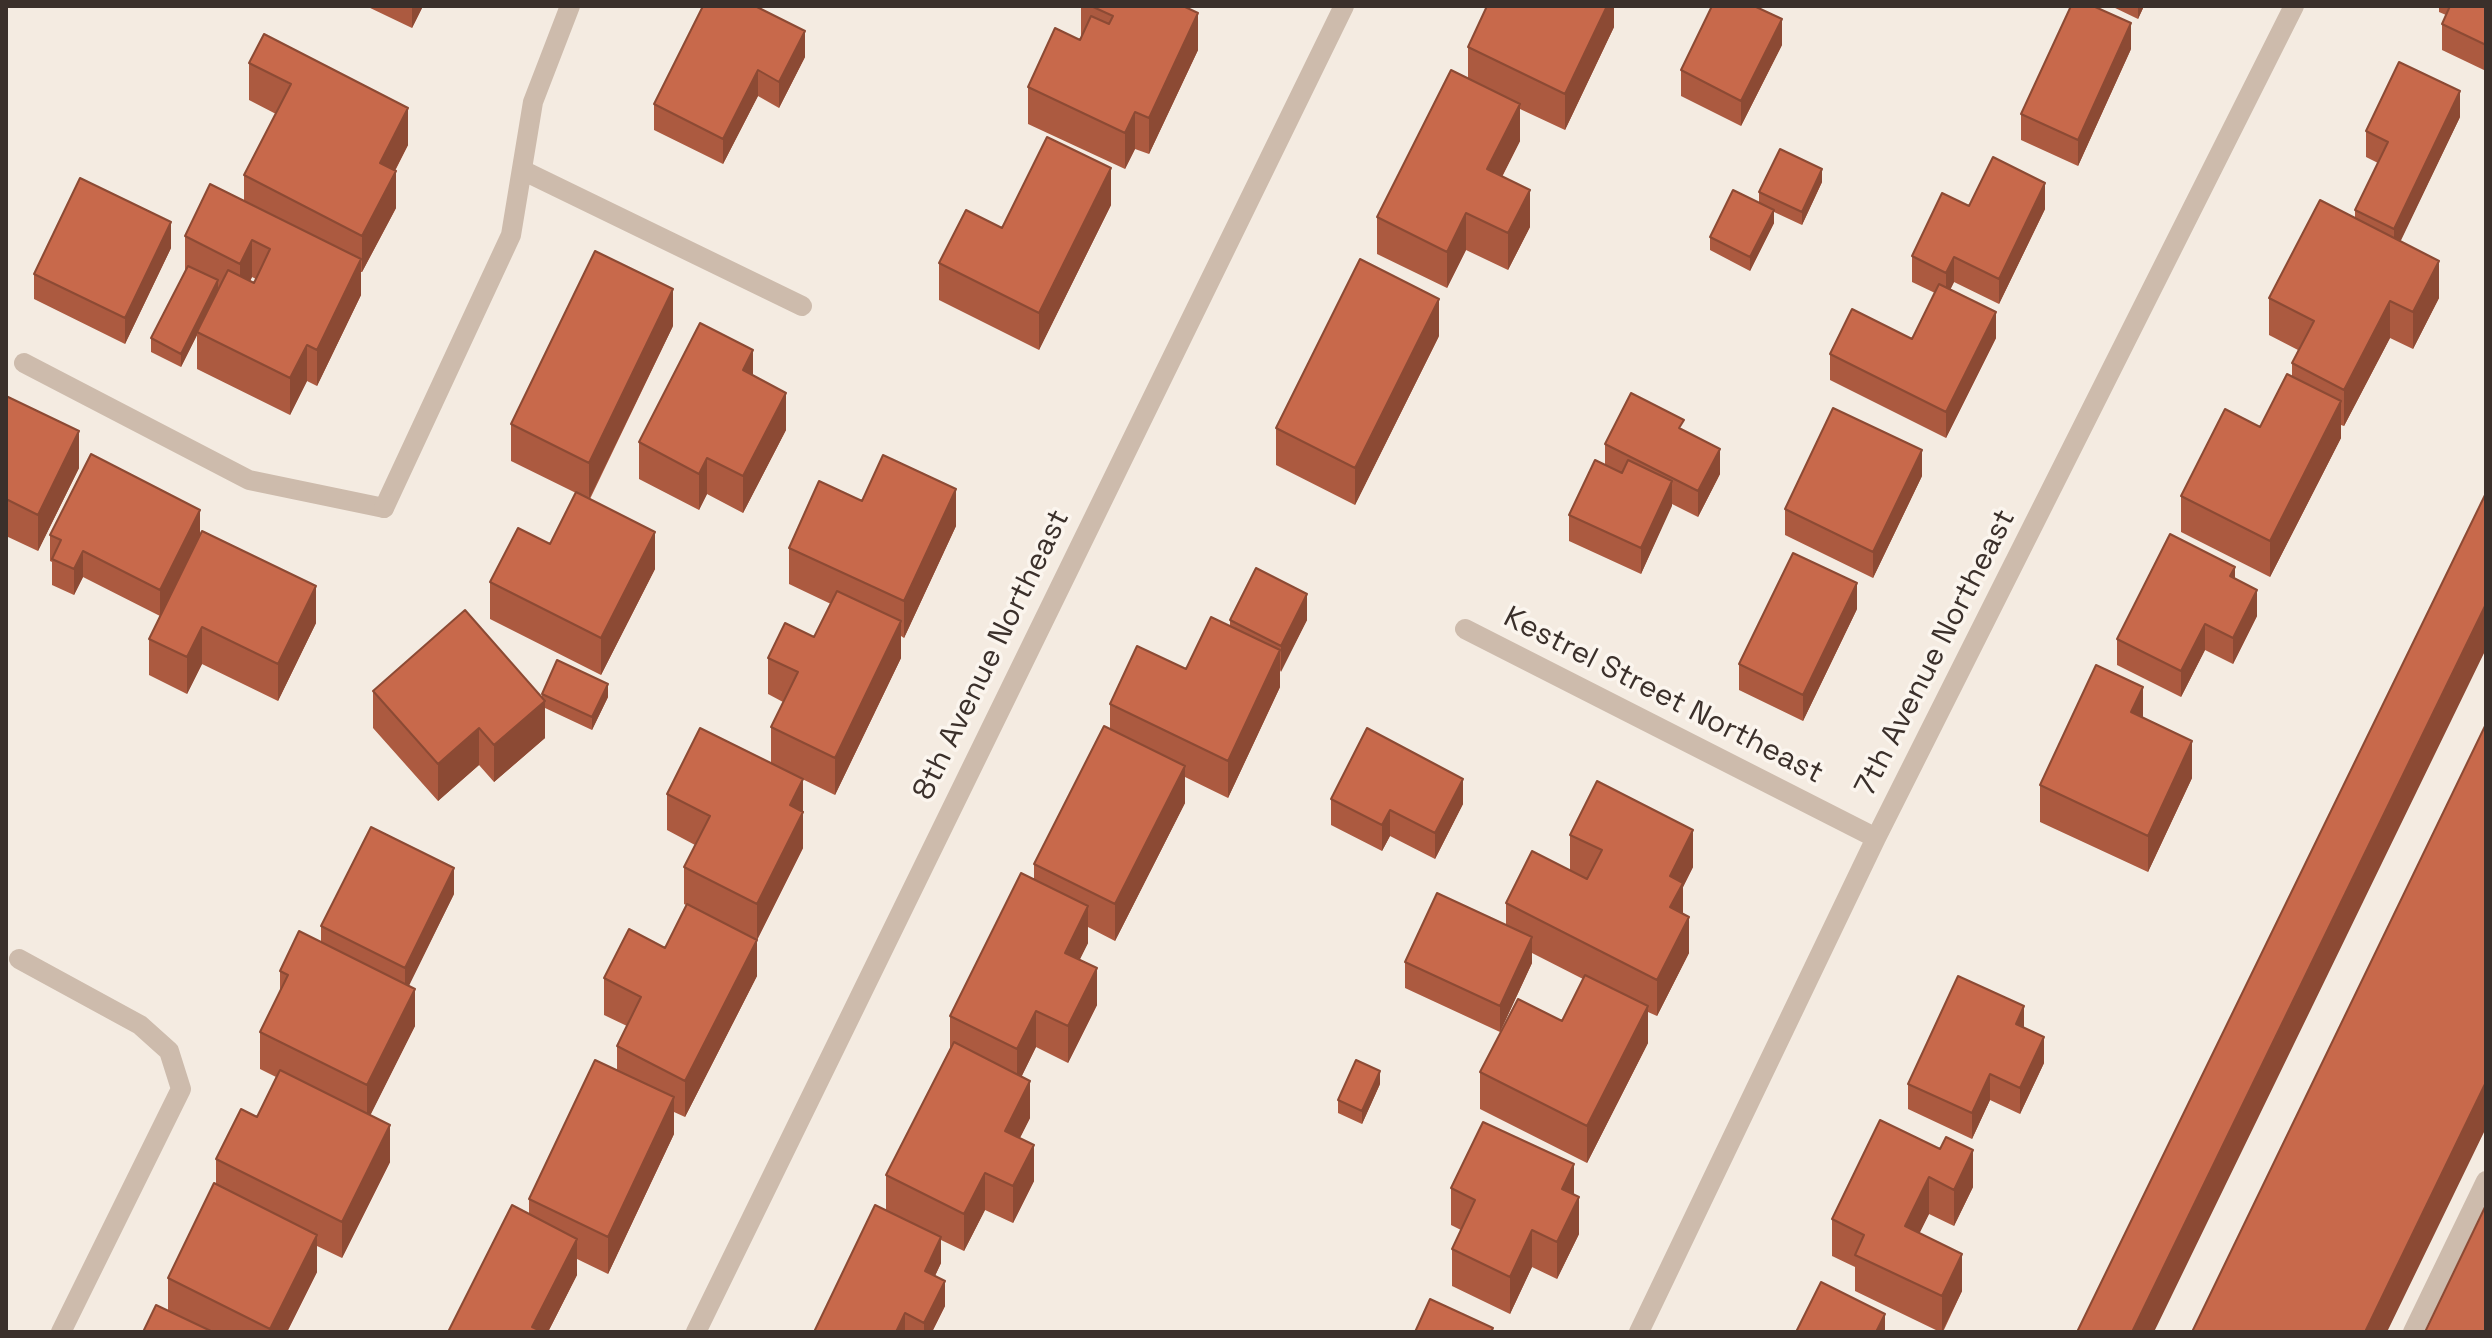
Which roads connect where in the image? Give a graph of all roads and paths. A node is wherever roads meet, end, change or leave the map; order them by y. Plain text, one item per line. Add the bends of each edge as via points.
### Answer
1 (570, 6) edge
2 (1344, 6) edge
3 (2294, 6) edge
4 (522, 170) junction
5 (802, 306) dead end
6 (24, 363) dead end
7 (1465, 629) dead end
8 (1876, 838) junction
9 (19, 959) dead end
10 (2486, 1181) edge
11 (61, 1332) edge
12 (696, 1332) edge
13 (1639, 1332) edge
14 (2413, 1332) edge

1 - 4 street via 533,102
2 - 12 street, 8th Avenue Northeast
3 - 8 street, 7th Avenue Northeast
4 - 5 street
4 - 6 street via 511,235 384,508 249,480
7 - 8 street, Kestrel Street Northeast
8 - 13 street, 7th Avenue Northeast
9 - 11 street via 140,1025 169,1051 181,1089
10 - 14 street

